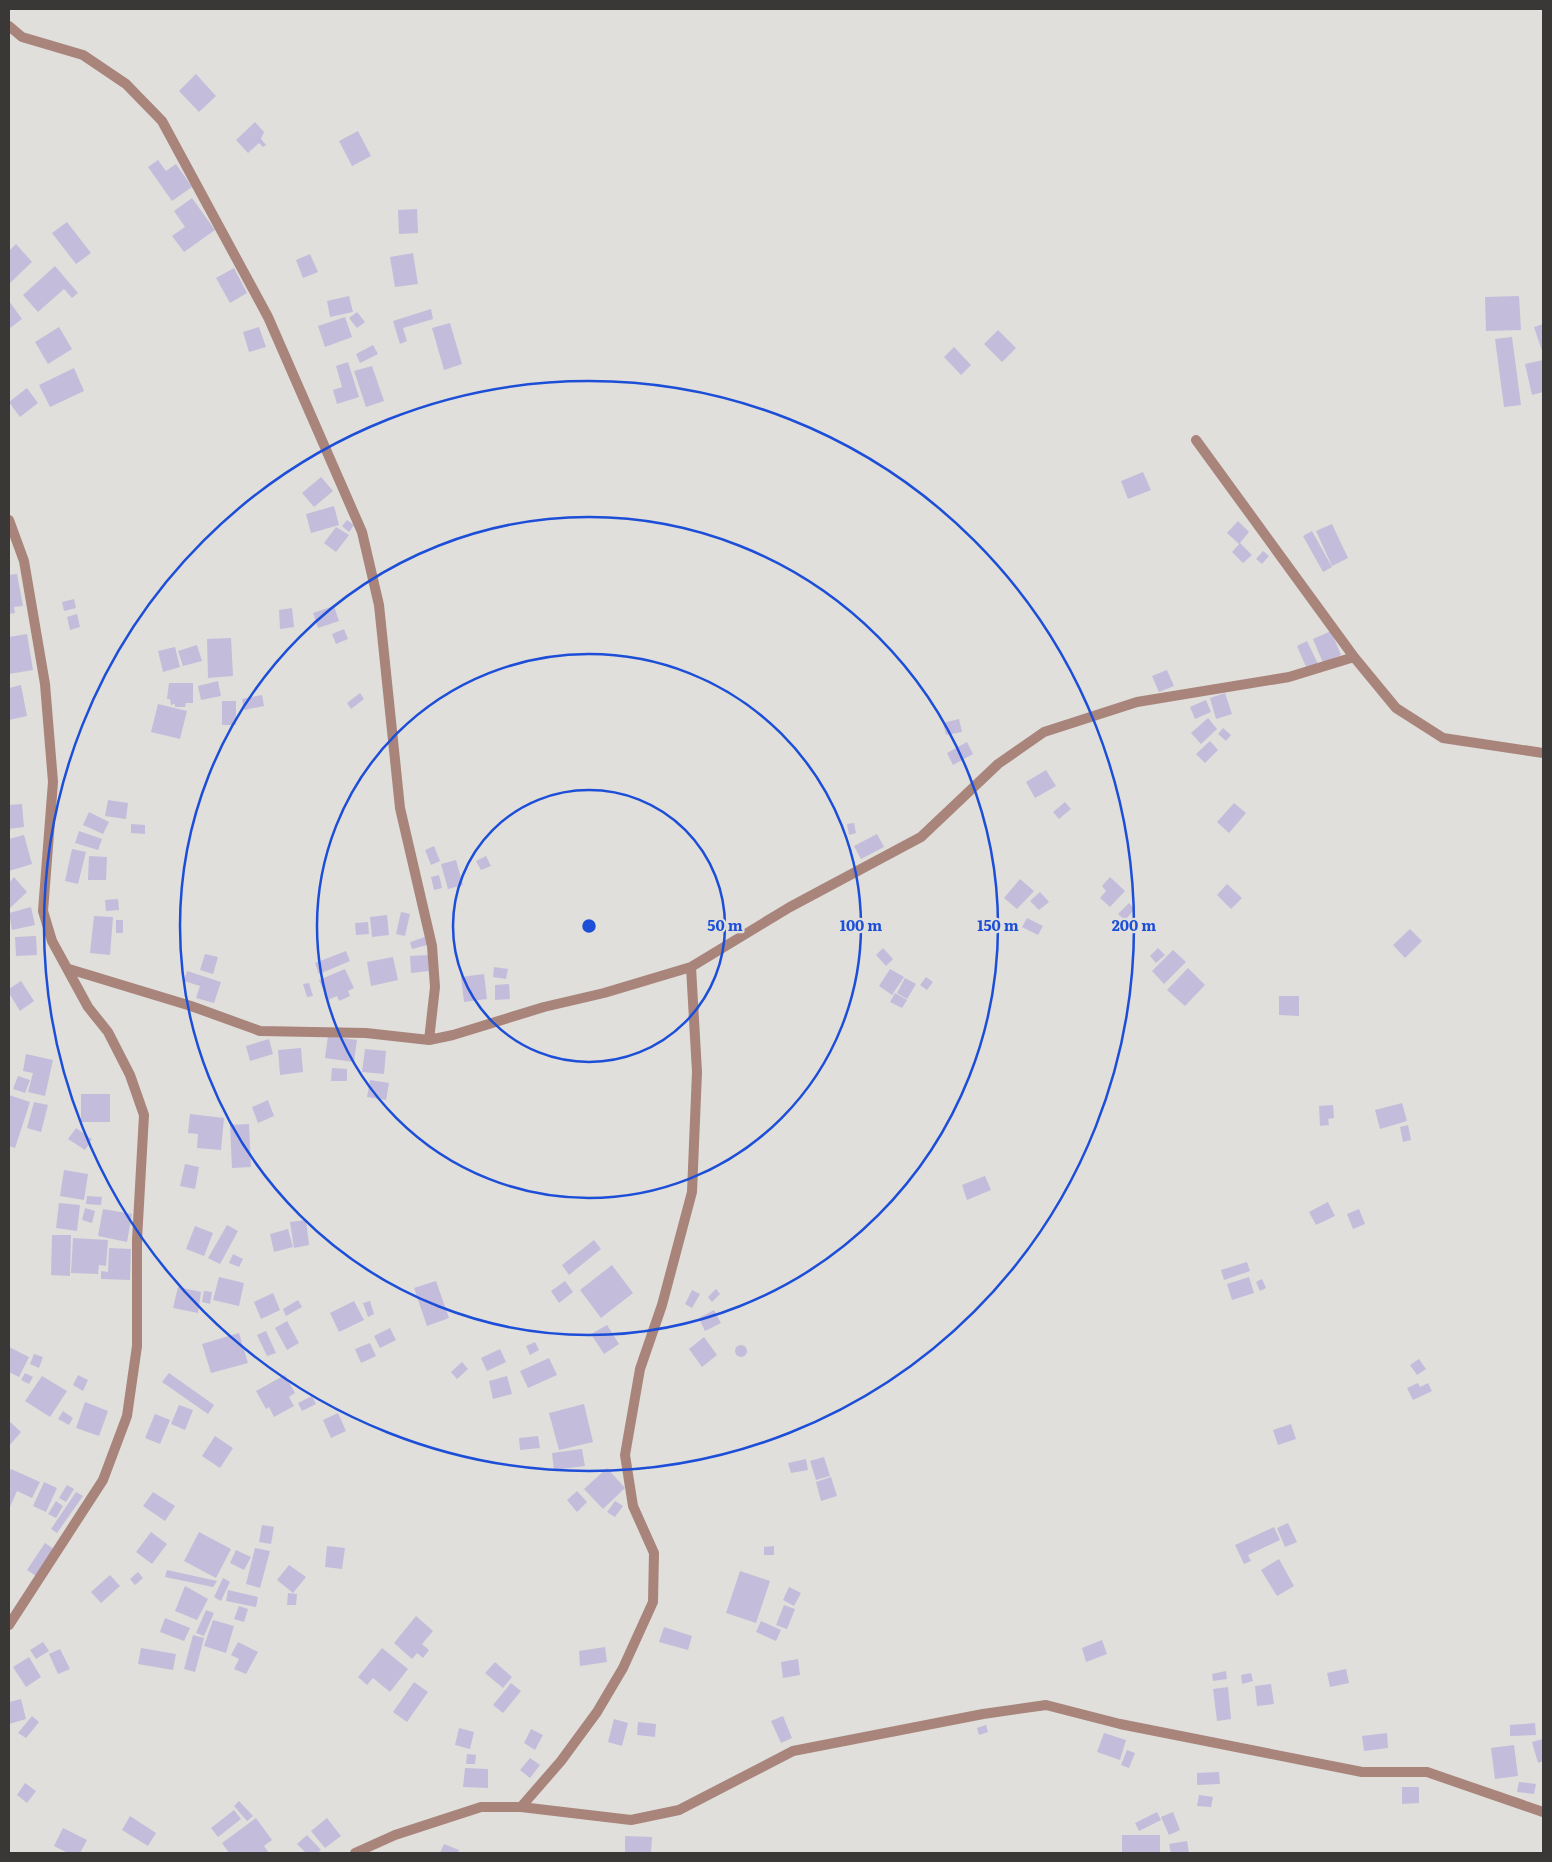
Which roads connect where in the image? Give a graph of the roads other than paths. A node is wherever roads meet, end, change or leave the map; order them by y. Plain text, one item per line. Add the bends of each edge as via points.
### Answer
1 (9, 26) edge
2 (1196, 440) dead end
3 (9, 520) edge
4 (1354, 657) junction
5 (1543, 753) edge
6 (691, 968) junction
7 (69, 969) junction
8 (429, 1040) junction
9 (9, 1625) edge
10 (521, 1807) junction
11 (1543, 1812) edge
12 (355, 1853) edge

1 - 8 street via 22,37 84,55 126,84 162,122 268,317 362,532 380,605 400,808 432,946 435,988
2 - 4 street
3 - 7 street via 24,561 45,684 53,782 43,911 52,941
4 - 5 street via 1396,708 1443,738
4 - 6 street via 1289,676 1137,702 1044,732 998,764 921,837 790,907
6 - 8 street
6 - 10 street via 697,1072 692,1192 662,1305 640,1369 625,1455 634,1506 654,1553 653,1602 623,1668 597,1712 562,1760
7 - 8 street via 260,1031 366,1033
7 - 9 street via 88,1007 108,1032 130,1075 144,1115 137,1240 137,1346 127,1416 103,1480
10 - 11 street via 631,1820 679,1810 793,1751 1046,1705 1120,1724 1362,1772 1427,1772
10 - 12 street via 481,1808 395,1835

